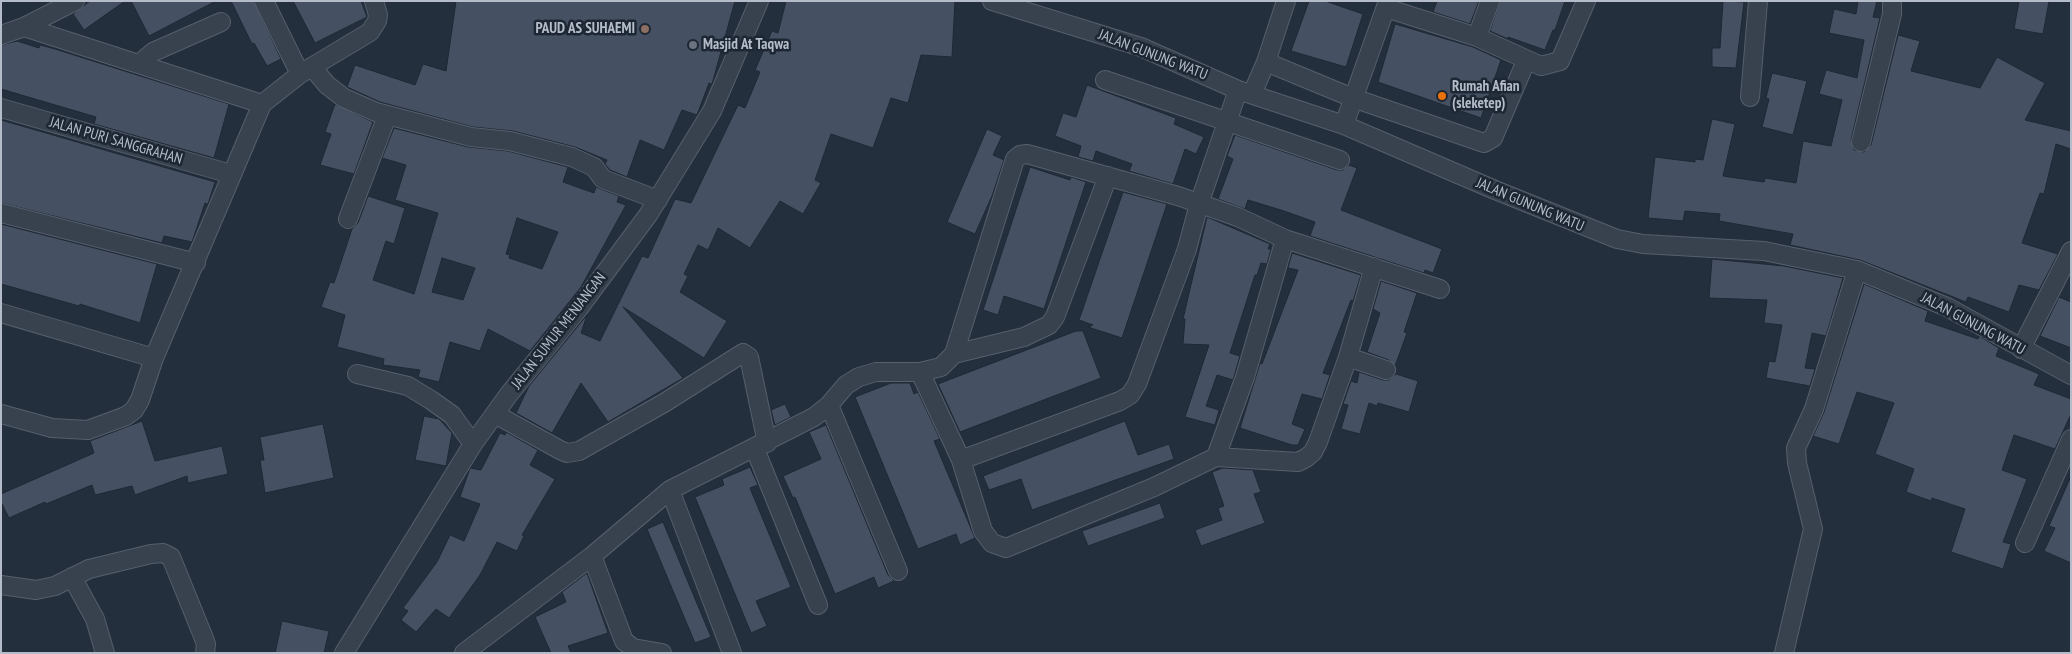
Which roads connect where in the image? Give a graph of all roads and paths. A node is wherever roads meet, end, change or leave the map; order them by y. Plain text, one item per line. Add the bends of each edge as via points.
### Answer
1 (75, 1) edge
2 (264, 1) edge
3 (374, 1) edge
4 (759, 1) edge
5 (992, 1) edge
6 (1286, 1) edge
7 (1490, 1) edge
8 (1586, 1) edge
9 (1758, 1) edge
10 (1892, 1) edge
11 (1387, 5) edge
12 (221, 22) dead end
13 (24, 27) junction
14 (1, 35) edge
15 (1477, 37) junction
16 (1526, 60) junction
17 (1266, 62) junction
18 (139, 64) junction
19 (306, 70) junction
20 (1105, 80) dead end
21 (1245, 92) junction
22 (1750, 97) dead end
23 (1353, 98) junction
24 (262, 104) junction
25 (1, 108) edge
26 (387, 116) junction
27 (1228, 122) junction
28 (1344, 125) junction
29 (1861, 142) dead end
30 (1340, 160) dead end
31 (231, 174) junction
32 (1108, 176) junction
33 (658, 200) junction
34 (1199, 204) junction
35 (1, 213) edge
36 (348, 219) dead end
37 (1285, 239) junction
38 (2071, 251) edge
39 (196, 263) junction
40 (1374, 267) junction
41 (1857, 270) junction
42 (1440, 289) dead end
43 (1, 313) edge
44 (2021, 350) junction
45 (954, 354) junction
46 (154, 358) junction
47 (1348, 358) junction
48 (1386, 370) dead end
49 (920, 372) junction
50 (357, 374) dead end
51 (2071, 375) edge
52 (829, 405) junction
53 (1, 414) edge
54 (495, 414) junction
55 (2071, 439) edge
56 (473, 444) junction
57 (761, 446) junction
58 (1216, 457) junction
59 (961, 460) junction
60 (670, 490) junction
61 (2025, 543) dead end
62 (592, 556) junction
63 (898, 571) dead end
64 (72, 577) junction
65 (1, 584) edge
66 (818, 605) dead end
67 (105, 653) edge
68 (205, 653) edge
69 (344, 653) edge
70 (464, 653) edge
71 (662, 653) edge
72 (732, 653) edge
73 (1784, 653) edge

1 - 13 street
2 - 19 street
3 - 19 street via 378,15 374,27
4 - 33 street, JALAN SUMUR MENJANGAN via 712,111
5 - 21 street, JALAN GUNUNG WATU via 1141,47
6 - 17 street
7 - 15 street
8 - 16 street via 1560,61 1541,66
9 - 22 street
10 - 29 street via 1892,14
11 - 15 street
11 - 23 street
12 - 18 street via 153,52
13 - 14 street
13 - 18 street
15 - 16 street
16 - 23 street via 1488,143
17 - 21 street
17 - 23 street
18 - 24 street
19 - 24 street
19 - 26 street via 344,98
20 - 27 street
21 - 27 street
21 - 28 street, JALAN GUNUNG WATU
23 - 28 street
24 - 31 street
25 - 31 street, JALAN PURI SANGGRAHAN
26 - 33 street via 471,138 518,142 572,157 594,167 604,178
26 - 36 street
27 - 30 street
27 - 34 street
28 - 41 street, JALAN GUNUNG WATU via 1617,239 1643,244 1764,251
31 - 39 street
32 - 34 street
32 - 45 street via 1056,317 1049,325 1024,337
32 - 45 street via 1027,154 1015,159
33 - 54 street, JALAN SUMUR MENJANGAN via 580,308
34 - 37 street
34 - 59 street via 1180,267 1137,384 1130,395
35 - 39 street
37 - 40 street
37 - 58 street via 1245,377
38 - 44 street
39 - 46 street
40 - 42 street
40 - 47 street
41 - 44 street, JALAN GUNUNG WATU via 1947,307
41 - 73 street via 1814,409 1796,448 1813,529
43 - 46 street
44 - 51 street, JALAN GUNUNG WATU
45 - 49 street via 941,367
46 - 53 street via 134,410 88,430 52,428
47 - 48 street
47 - 58 street via 1318,442 1306,458 1298,462
49 - 52 street via 876,372 859,376 846,385
49 - 59 street
50 - 56 street via 408,386 432,400 452,415
52 - 57 street via 814,417
52 - 63 street
54 - 56 street, JALAN SUMUR MENJANGAN
54 - 57 street via 560,450 579,450 664,403 743,353 749,357
55 - 61 street
56 - 69 street, JALAN SUMUR MENJANGAN
57 - 60 street
57 - 66 street
58 - 59 street via 1154,487 1006,548 986,538
60 - 62 street
60 - 72 street
62 - 70 street
62 - 71 street via 624,641 634,648
64 - 65 street via 56,586 36,590
64 - 67 street via 95,619
64 - 68 street via 112,562 163,553 171,558 206,644

